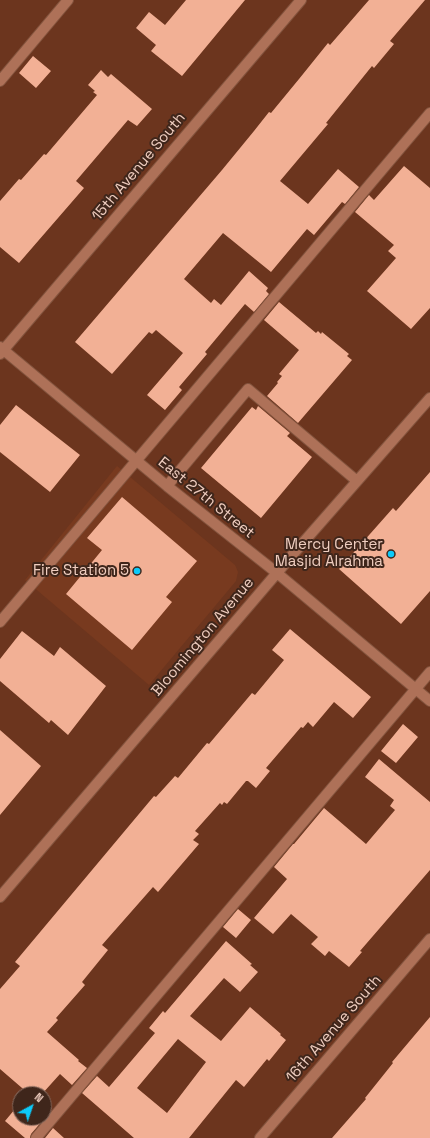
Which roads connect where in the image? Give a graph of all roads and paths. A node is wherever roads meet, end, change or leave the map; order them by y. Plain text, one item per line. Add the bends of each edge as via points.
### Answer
1 (68, 0) edge
2 (300, 0) edge
3 (0, 81) edge
4 (430, 113) edge
5 (1, 350) edge
6 (430, 398) edge
7 (136, 461) junction
8 (357, 481) junction
9 (167, 486) junction
10 (277, 573) junction
11 (0, 622) edge
12 (430, 672) edge
13 (415, 689) junction
14 (430, 702) edge
15 (0, 897) edge
16 (430, 939) edge
17 (36, 1138) edge
18 (260, 1138) edge

1 - 3 street
2 - 5 street, 15th Avenue South
4 - 7 street
5 - 7 street, East 27th Street
6 - 8 street, Bloomington Avenue
7 - 9 street, East 27th Street
7 - 11 street
8 - 9 street via 248,389
8 - 10 street, Bloomington Avenue
9 - 10 street, East 27th Street
10 - 13 street, East 27th Street
10 - 15 street, Bloomington Avenue
12 - 13 street
13 - 14 street, East 27th Street
13 - 17 street
16 - 18 street, 16th Avenue South

